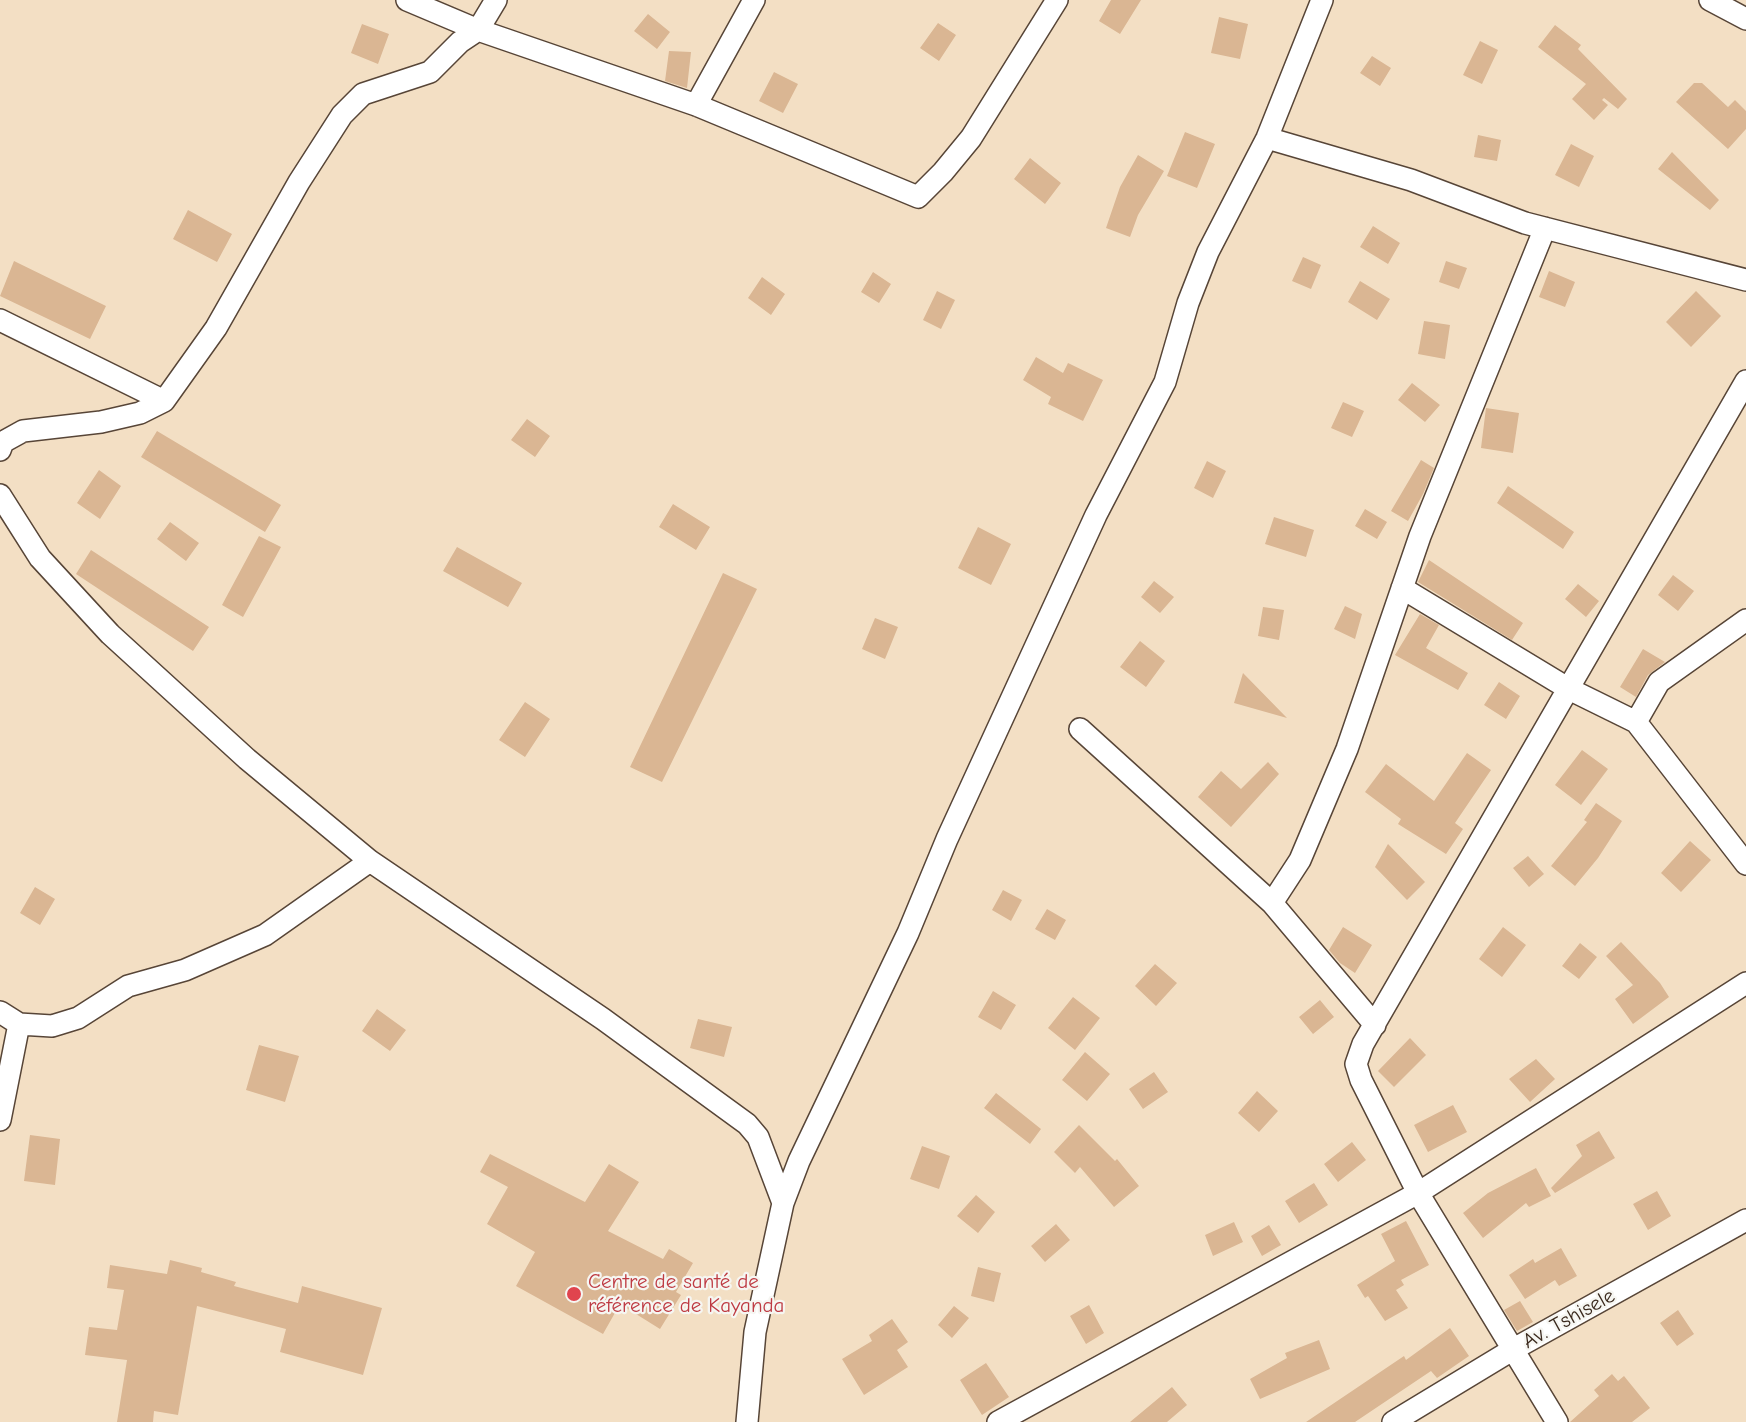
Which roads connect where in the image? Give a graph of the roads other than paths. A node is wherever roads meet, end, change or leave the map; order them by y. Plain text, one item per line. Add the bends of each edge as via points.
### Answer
1 (407, 0) edge
2 (495, 0) edge
3 (754, 0) edge
4 (1057, 0) edge
5 (1322, 0) edge
6 (1710, 0) edge
7 (1746, 20) edge
8 (478, 30) junction
9 (696, 105) junction
10 (1267, 138) junction
11 (1545, 228) junction
12 (1746, 280) edge
13 (0, 320) edge
14 (1746, 381) edge
15 (164, 401) junction
16 (0, 450) edge
17 (0, 495) edge
18 (1402, 588) junction
19 (1746, 620) edge
20 (1569, 688) junction
21 (1636, 722) junction
22 (1080, 729) dead end
23 (370, 861) junction
24 (1746, 864) edge
25 (1272, 903) junction
26 (1746, 983) edge
27 (0, 1012) edge
28 (19, 1024) junction
29 (1375, 1025) junction
30 (0, 1120) edge
31 (1418, 1193) junction
32 (783, 1203) junction
33 (1746, 1220) edge
34 (1512, 1350) junction
35 (747, 1422) edge
36 (998, 1422) edge
37 (1393, 1422) edge
38 (1557, 1422) edge

1 - 8 street
2 - 8 street
3 - 9 street
4 - 9 street via 971,138 918,197
5 - 10 street
6 - 7 street
8 - 9 street
8 - 15 street via 430,72 363,94 342,115 216,328
10 - 11 street via 1411,180
10 - 32 street via 1208,252 1165,382 1096,515
11 - 12 street
11 - 18 street
13 - 15 street
14 - 20 street
15 - 16 street via 140,413 101,422 23,432 3,442
17 - 23 street via 40,558 110,634 247,759
18 - 20 street
18 - 25 street via 1347,749 1300,860
19 - 21 street via 1659,682
20 - 21 street
20 - 29 street
21 - 24 street
22 - 25 street
23 - 28 street via 265,935 185,970 128,986 78,1018 52,1026
23 - 32 street via 603,1019 747,1124 758,1137
25 - 29 street
26 - 31 street
27 - 28 street
28 - 30 street
29 - 31 street via 1356,1064
31 - 34 street
31 - 36 street
32 - 35 street via 755,1332
33 - 34 street, Av. Tshisele
34 - 37 street, Av. Tshisele
34 - 38 street

